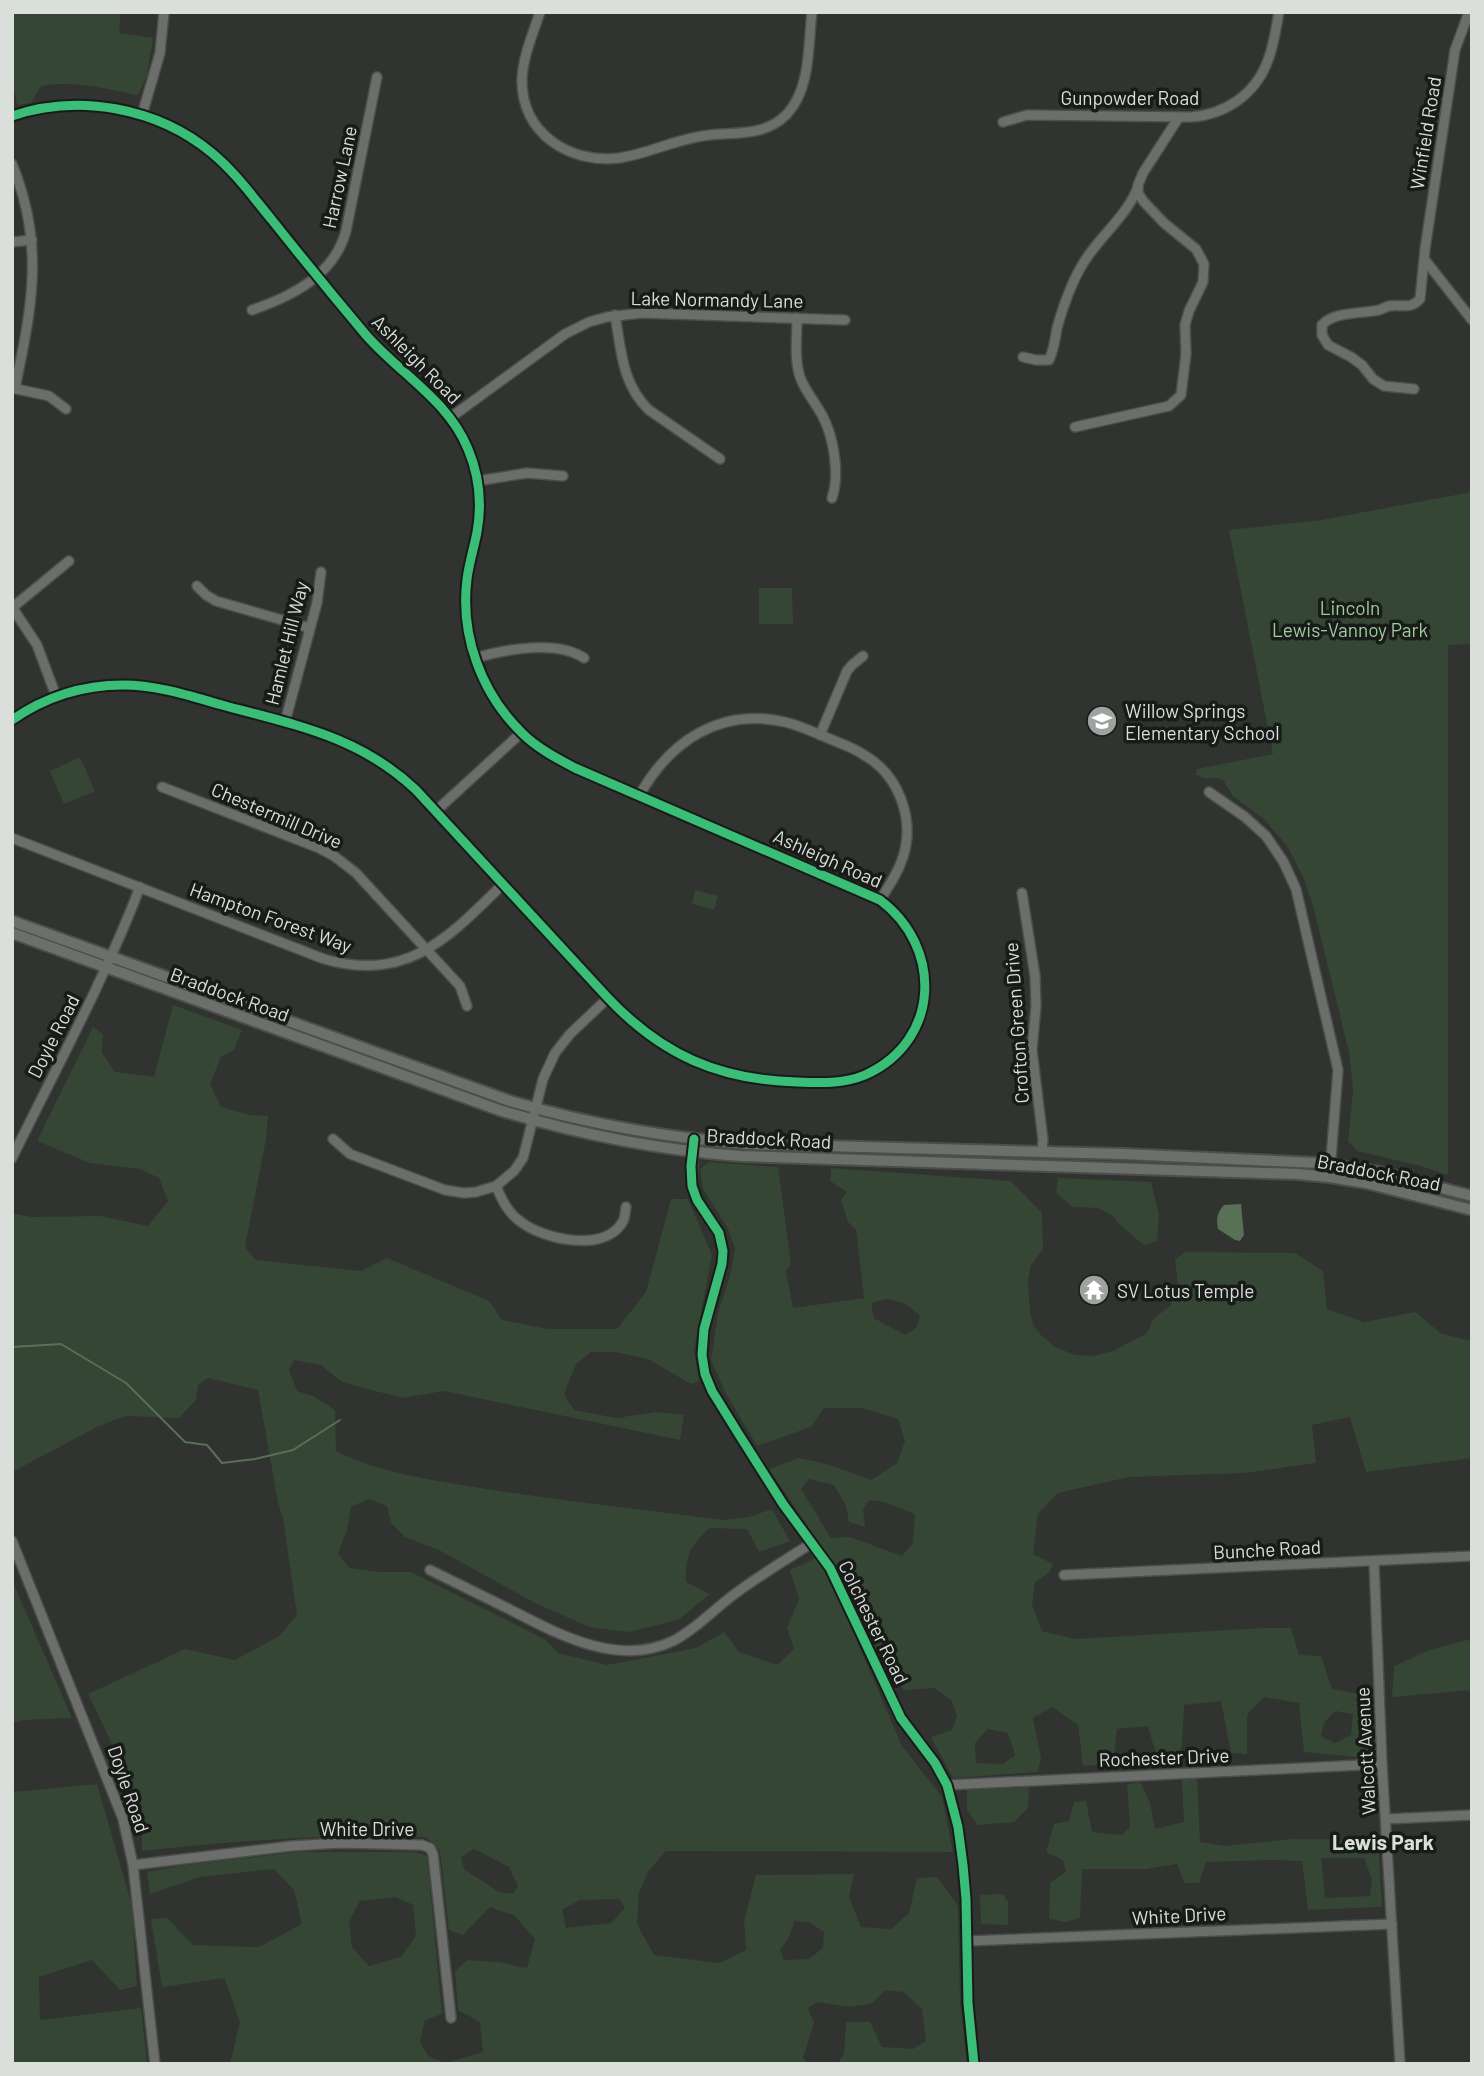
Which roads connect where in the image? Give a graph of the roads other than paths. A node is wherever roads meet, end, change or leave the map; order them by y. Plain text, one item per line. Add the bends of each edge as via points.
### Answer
1 (164, 12) edge
2 (540, 12) edge
3 (812, 12) edge
4 (1279, 12) edge
5 (1469, 12) edge
6 (377, 77) dead end
7 (142, 115) junction
8 (12, 116) edge
9 (1179, 117) junction
10 (1003, 122) dead end
11 (12, 164) edge
12 (1138, 185) junction
13 (32, 240) junction
14 (12, 242) edge
15 (1424, 260) junction
16 (317, 276) junction
17 (252, 310) dead end
18 (615, 315) junction
19 (797, 318) junction
20 (845, 320) dead end
21 (1472, 320) edge
22 (1023, 357) dead end
23 (14, 388) edge
24 (1414, 389) dead end
25 (66, 409) dead end
26 (450, 418) junction
27 (1075, 427) dead end
28 (720, 459) dead end
29 (563, 476) dead end
30 (477, 481) junction
31 (832, 498) dead end
32 (69, 561) dead end
33 (321, 572) dead end
34 (197, 586) dead end
35 (12, 607) edge
36 (310, 628) junction
37 (863, 656) dead end
38 (475, 658) junction
39 (584, 658) dead end
40 (56, 696) junction
41 (12, 720) edge
42 (285, 722) junction
43 (521, 733) junction
44 (820, 735) junction
45 (162, 787) dead end
46 (1209, 792) dead end
47 (639, 796) junction
48 (437, 810) junction
49 (12, 838) edge
50 (503, 884) junction
51 (140, 887) junction
52 (1021, 893) dead end
53 (880, 900) junction
54 (12, 921) edge
55 (12, 933) edge
56 (427, 950) junction
57 (109, 963) junction
58 (608, 998) junction
59 (467, 1006) dead end
60 (536, 1108) junction
61 (534, 1120) junction
62 (333, 1139) dead end
63 (694, 1139) junction
64 (692, 1152) junction
65 (1042, 1152) junction
66 (12, 1158) edge
67 (1331, 1164) junction
68 (1329, 1177) junction
69 (496, 1186) junction
70 (1472, 1196) edge
71 (626, 1208) dead end
72 (1472, 1210) edge
73 (12, 1541) edge
74 (812, 1543) junction
75 (1472, 1556) edge
76 (1374, 1561) junction
77 (430, 1570) dead end
78 (1064, 1575) dead end
79 (1382, 1764) junction
80 (947, 1785) junction
81 (1472, 1815) edge
82 (1386, 1819) junction
83 (133, 1865) junction
84 (1392, 1924) junction
85 (967, 1941) junction
86 (451, 2018) dead end
87 (155, 2064) edge
88 (974, 2064) edge
89 (1401, 2064) edge

1 - 7 street via 160,53
2 - 3 street via 522,75 529,114 554,144 605,159 699,136 750,133 777,123 803,86
4 - 9 street, Gunpowder Road via 1268,62 1252,88 1225,108
5 - 15 street, Winfield Road via 1455,50
6 - 16 street, Harrow Lane via 344,240
7 - 8 street, Ashleigh Road via 70,105
7 - 16 street, Ashleigh Road via 187,136 224,164
9 - 10 street, Gunpowder Road via 1027,115
9 - 12 street
11 - 13 street
12 - 22 street via 1129,206 1081,266 1049,360
12 - 27 street via 1144,202 1196,249 1204,264 1203,282 1185,324 1181,395 1169,405
13 - 14 street
13 - 23 street via 32,303
15 - 21 street
15 - 24 street, Winfield Road via 1416,303 1346,315 1325,321 1321,329 1328,345 1352,357 1373,379 1384,386
16 - 17 street, Harrow Lane via 289,295
16 - 26 street, Ashleigh Road via 369,338
18 - 19 street, Lake Normandy Lane
18 - 26 street, Lake Normandy Lane via 565,334
18 - 28 street via 626,376 640,401
19 - 20 street, Lake Normandy Lane
19 - 31 street via 799,373 830,439 836,474
23 - 25 street via 49,396
26 - 30 street, Ashleigh Road via 468,449
29 - 30 street via 527,474
30 - 38 street, Ashleigh Road via 478,519 466,591
32 - 35 street
33 - 36 street, Hamlet Hill Way
34 - 36 street via 216,601
35 - 40 street via 37,645
36 - 42 street, Hamlet Hill Way
37 - 44 street via 847,671
38 - 39 street via 505,651 561,649
38 - 43 street, Ashleigh Road via 493,696
40 - 41 street, Ashleigh Road
40 - 42 street, Ashleigh Road via 99,686 144,686
42 - 48 street, Ashleigh Road via 371,754
43 - 47 street, Ashleigh Road via 556,759
43 - 48 street
44 - 47 street via 771,720 737,720 709,728 665,758
44 - 53 street via 873,760 902,800 907,824 905,849
45 - 56 street, Chestermill Drive via 334,856 356,873
46 - 67 street via 1266,836 1296,889 1338,1070
47 - 53 street, Ashleigh Road
48 - 50 street, Ashleigh Road
49 - 51 street, Hampton Forest Way
50 - 56 street, Hampton Forest Way
50 - 58 street, Ashleigh Road
51 - 56 street, Hampton Forest Way via 341,964 387,965
51 - 57 street, Doyle Road
52 - 65 street, Crofton Green Drive via 1035,976 1032,1050
53 - 58 street, Ashleigh Road via 905,922 916,942 923,964 924,996 906,1042 888,1061 865,1075 813,1083 749,1079 722,1072 668,1049
54 - 57 main road, Braddock Road
55 - 57 main road, Braddock Road
56 - 59 street, Chestermill Drive via 460,986
57 - 60 main road, Braddock Road
57 - 61 main road, Braddock Road
57 - 66 street, Doyle Road
58 - 60 street via 555,1053
60 - 61 street
60 - 63 main road, Braddock Road
61 - 64 main road, Braddock Road
61 - 69 street via 523,1158
62 - 69 street via 350,1154 445,1190 464,1193
63 - 64 street, Colchester Road
63 - 65 main road, Braddock Road
64 - 68 main road, Braddock Road
64 - 74 street, Colchester Road via 692,1186 719,1233 723,1251 705,1329 705,1374 738,1433
65 - 67 main road, Braddock Road
67 - 68 street
67 - 70 main road, Braddock Road
68 - 72 main road, Braddock Road
69 - 71 street via 507,1209 522,1223 572,1241 596,1239 617,1229
73 - 83 street, Doyle Road via 123,1819
74 - 77 street via 676,1639 645,1649 590,1646
74 - 80 street, Colchester Road via 836,1580 901,1718
75 - 76 street, Bunche Road
76 - 78 street, Bunche Road
76 - 79 street, Walcott Avenue
79 - 80 street, Rochester Drive
79 - 82 street, Walcott Avenue
80 - 85 street, Colchester Road via 961,1847
81 - 82 street
82 - 84 street, Walcott Avenue
83 - 86 street, White Drive via 340,1843 430,1848
83 - 87 street, Doyle Road
84 - 85 street, White Drive
84 - 89 street, Walcott Avenue
85 - 88 street, Colchester Road

